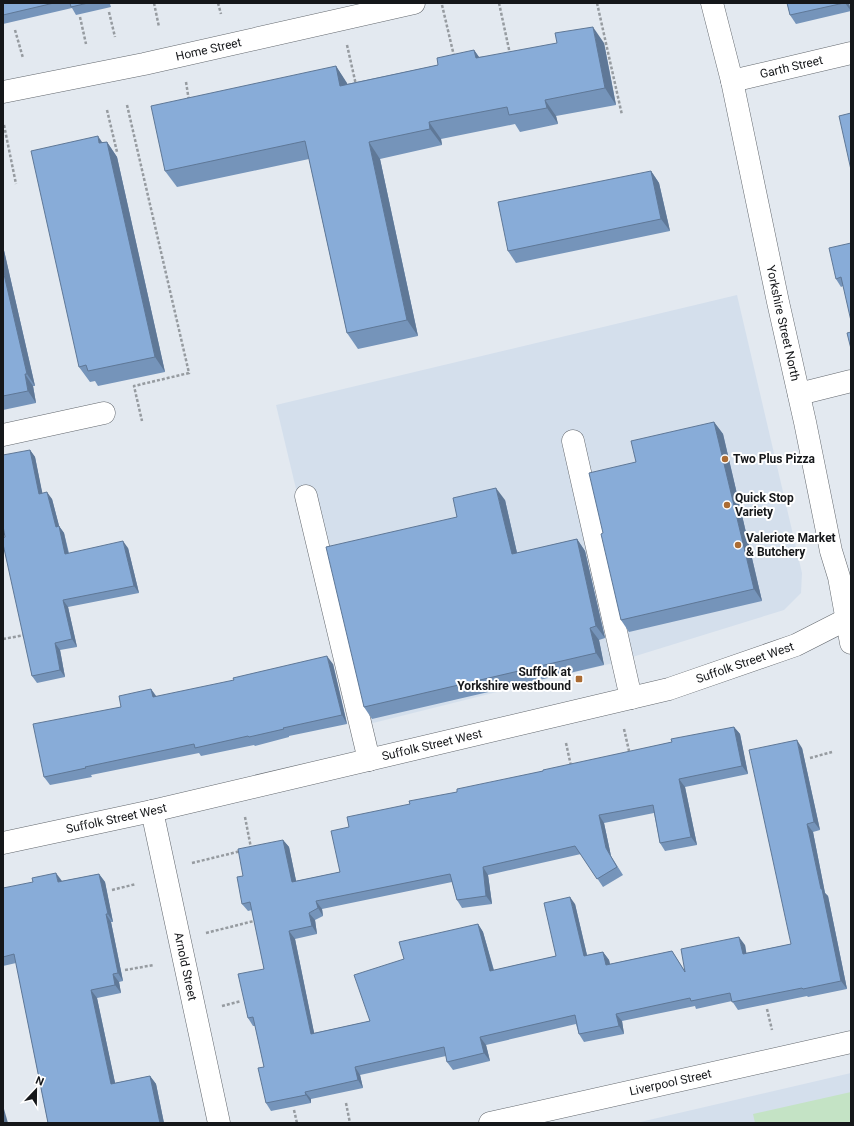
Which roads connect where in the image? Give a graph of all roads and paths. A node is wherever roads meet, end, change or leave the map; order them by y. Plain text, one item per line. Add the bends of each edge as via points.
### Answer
1 (154, 3) edge
2 (218, 3) edge
3 (414, 3) edge
4 (442, 3) edge
5 (499, 3) edge
6 (597, 3) edge
7 (712, 3) edge
8 (109, 12) dead end
9 (221, 14) dead end
10 (80, 17) edge
11 (340, 20) junction
12 (158, 27) dead end
13 (15, 30) dead end
14 (115, 36) dead end
15 (86, 44) dead end
16 (851, 53) edge
17 (23, 58) dead end
18 (511, 59) edge
19 (455, 62) edge
20 (732, 81) junction
21 (357, 85) edge
22 (3, 92) edge
23 (127, 105) dead end
24 (107, 110) dead end
25 (622, 115) dead end
26 (4, 125) edge
27 (117, 152) dead end
28 (16, 184) dead end
29 (851, 381) edge
30 (799, 394) junction
31 (104, 413) dead end
32 (142, 421) dead end
33 (3, 435) edge
34 (573, 441) dead end
35 (306, 496) dead end
36 (849, 618) edge
37 (25, 634) edge
38 (3, 638) edge
39 (851, 643) edge
40 (631, 698) junction
41 (624, 729) dead end
42 (566, 743) dead end
43 (629, 751) edge
44 (832, 752) dead end
45 (810, 758) dead end
46 (369, 760) junction
47 (571, 766) edge
48 (152, 811) junction
49 (245, 817) dead end
50 (3, 842) edge
51 (187, 864) dead end
52 (136, 884) dead end
53 (112, 890) dead end
54 (254, 921) edge
55 (203, 934) dead end
56 (154, 965) dead end
57 (124, 970) dead end
58 (241, 1001) edge
59 (219, 1007) dead end
60 (767, 1009) edge
61 (772, 1030) dead end
62 (851, 1042) edge
63 (346, 1103) dead end
64 (294, 1110) edge
65 (219, 1123) edge
66 (297, 1123) edge
67 (350, 1123) edge
68 (490, 1123) edge

1 - 12 path
2 - 9 path
3 - 11 street, Home Street
4 - 19 path
5 - 18 path
6 - 25 path
7 - 20 street, Yorkshire Street North
8 - 14 path
10 - 15 path
11 - 21 path
11 - 22 street, Home Street via 144,64
13 - 17 path
16 - 20 street, Garth Street
20 - 30 street, Yorkshire Street North
23 - 32 path via 189,373 134,386
24 - 27 path
26 - 28 path
29 - 30 street
30 - 36 street, Yorkshire Street North via 831,551
31 - 33 street
34 - 40 street
35 - 46 street
36 - 39 street, Yorkshire Street North
36 - 40 street, Suffolk Street West via 796,644 669,689
37 - 38 path
40 - 46 street, Suffolk Street West
41 - 43 path
42 - 47 path
44 - 45 path
46 - 48 street, Suffolk Street West
48 - 50 street, Suffolk Street West
48 - 65 street, Arnold Street
49 - 51 path via 251,848
52 - 53 path
54 - 55 path
56 - 57 path
58 - 59 path
60 - 61 path
62 - 68 street, Liverpool Street
63 - 67 path
64 - 66 path

